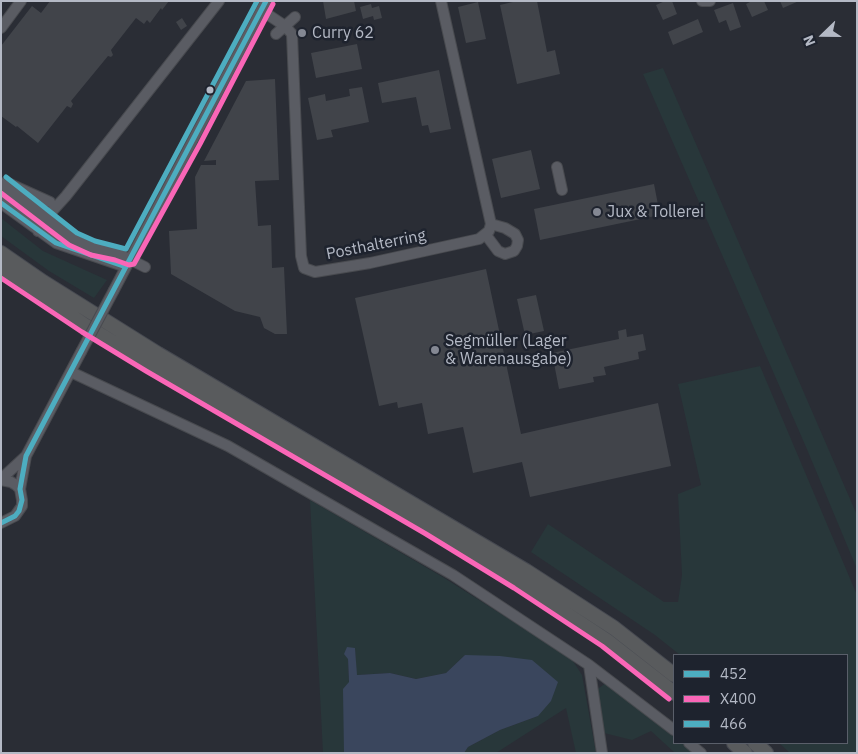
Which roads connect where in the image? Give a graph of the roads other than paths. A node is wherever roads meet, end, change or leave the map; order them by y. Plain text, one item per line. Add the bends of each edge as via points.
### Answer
1 (21, 1) edge
2 (219, 1) edge
3 (442, 1) edge
4 (264, 6) edge
5 (295, 17) dead end
6 (285, 26) junction
7 (1, 28) edge
8 (276, 34) dead end
9 (557, 167) dead end
10 (1, 181) edge
11 (562, 190) dead end
12 (1, 194) edge
13 (161, 199) junction
14 (1, 202) edge
15 (171, 204) dead end
16 (52, 209) junction
17 (31, 216) dead end
18 (491, 224) junction
19 (38, 231) junction
20 (486, 235) junction
21 (1, 253) edge
22 (128, 263) junction
23 (145, 266) dead end
24 (1, 269) edge
25 (71, 372) junction
26 (26, 456) junction
27 (1, 479) edge
28 (20, 489) junction
29 (2, 521) edge
30 (589, 665) junction
31 (673, 674) edge
32 (673, 692) edge
33 (673, 729) edge
34 (690, 744) edge
35 (735, 744) edge
36 (756, 744) edge
37 (602, 753) edge
38 (701, 753) edge
39 (745, 753) edge
40 (766, 753) edge

1 - 7 street
2 - 16 street
3 - 18 street
4 - 6 street
4 - 13 street
5 - 6 street
6 - 8 street
6 - 20 street, Posthalterring via 292,34 304,268 315,272 370,263
9 - 11 street
10 - 16 street
10 - 16 street
12 - 17 street
13 - 15 street
13 - 22 street
14 - 19 street
16 - 19 street via 46,228
16 - 22 street via 72,239 117,253
18 - 20 street
18 - 20 street via 515,234 517,246 505,254 498,252
19 - 22 street via 56,243
21 - 31 highway via 166,359 526,571 614,628
22 - 23 street
22 - 25 street, bridge
24 - 32 highway via 134,356 518,582 606,640
25 - 26 street
25 - 30 street via 228,446 453,575
26 - 27 street
26 - 28 street
27 - 28 street
28 - 29 street via 19,511
30 - 33 street
30 - 37 street
34 - 38 street
35 - 39 highway
36 - 40 highway

